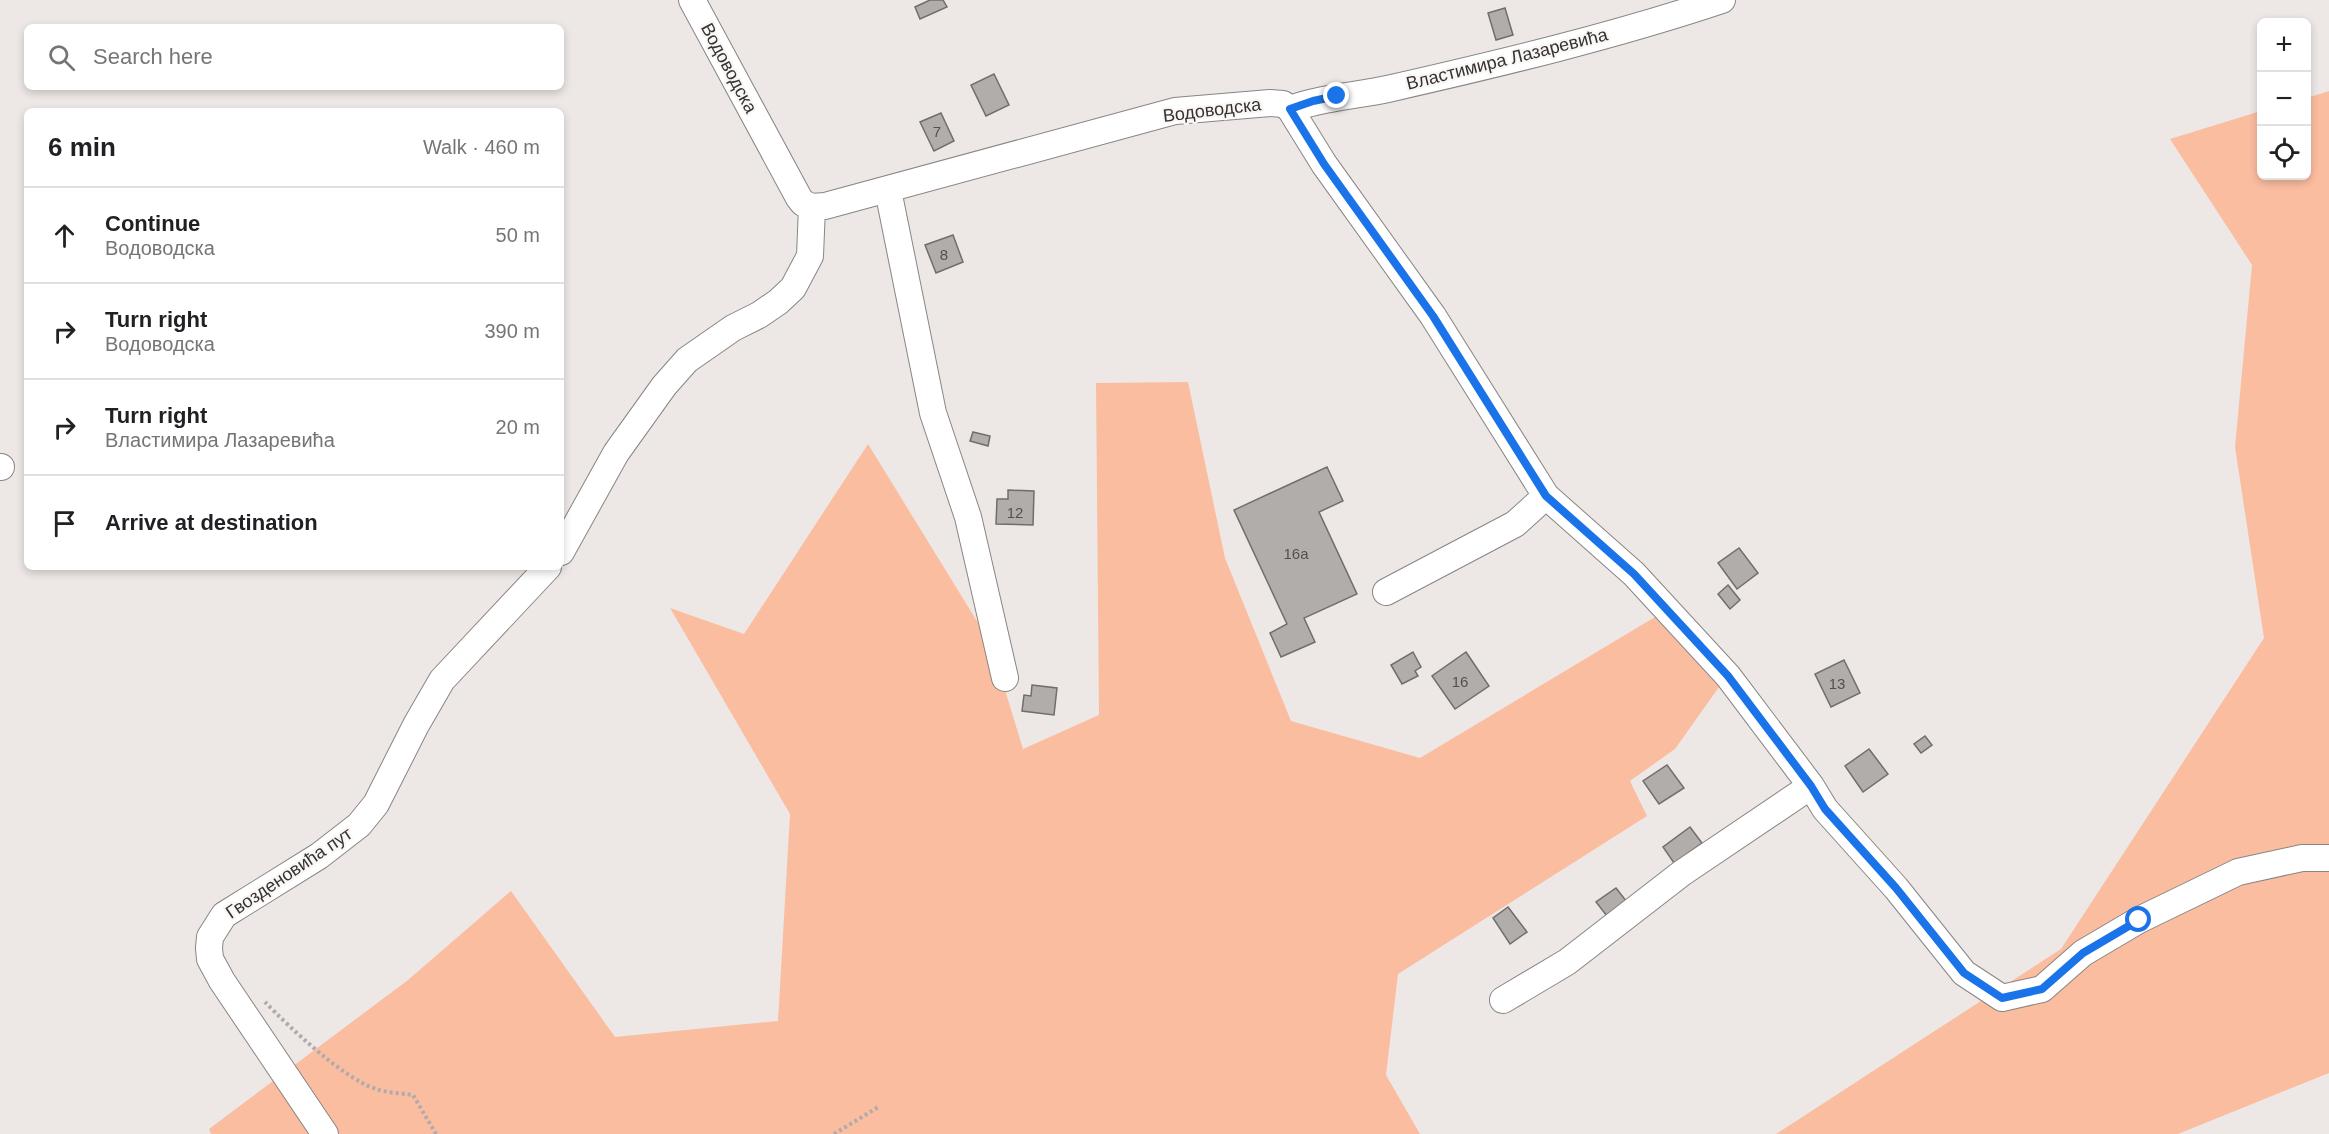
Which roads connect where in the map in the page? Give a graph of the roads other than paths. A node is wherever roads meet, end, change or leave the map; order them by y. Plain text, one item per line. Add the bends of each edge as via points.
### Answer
1 (692, 0) edge
2 (1722, 0) edge
3 (1290, 109) junction
4 (888, 190) junction
5 (812, 207) junction
6 (1546, 496) junction
7 (564, 547) edge
8 (546, 570) edge
9 (1386, 592) dead end
10 (1005, 678) dead end
11 (1811, 786) junction
12 (2329, 858) edge
13 (1503, 1000) dead end
14 (325, 1134) edge

1 - 5 street, Водоводска via 799,198
2 - 3 street, Властимира Лазаревића via 1632,28
3 - 4 street, Водоводска via 1270,103 1175,111
3 - 6 street via 1324,164 1433,316
4 - 5 street, Водоводска
4 - 10 street via 933,413 968,518
5 - 7 street via 810,255 793,288 759,315 687,360 616,453
6 - 9 street via 1515,524
6 - 11 street via 1634,574 1728,676
8 - 14 street, Гвозденовића пут via 442,680 391,779 364,819 340,842 224,915 210,937 210,959 222,981
11 - 12 street via 1825,809 1896,888 1964,973 2002,998 2042,989 2083,953 2139,920 2238,872 2302,858
11 - 13 street via 1682,873 1567,962

